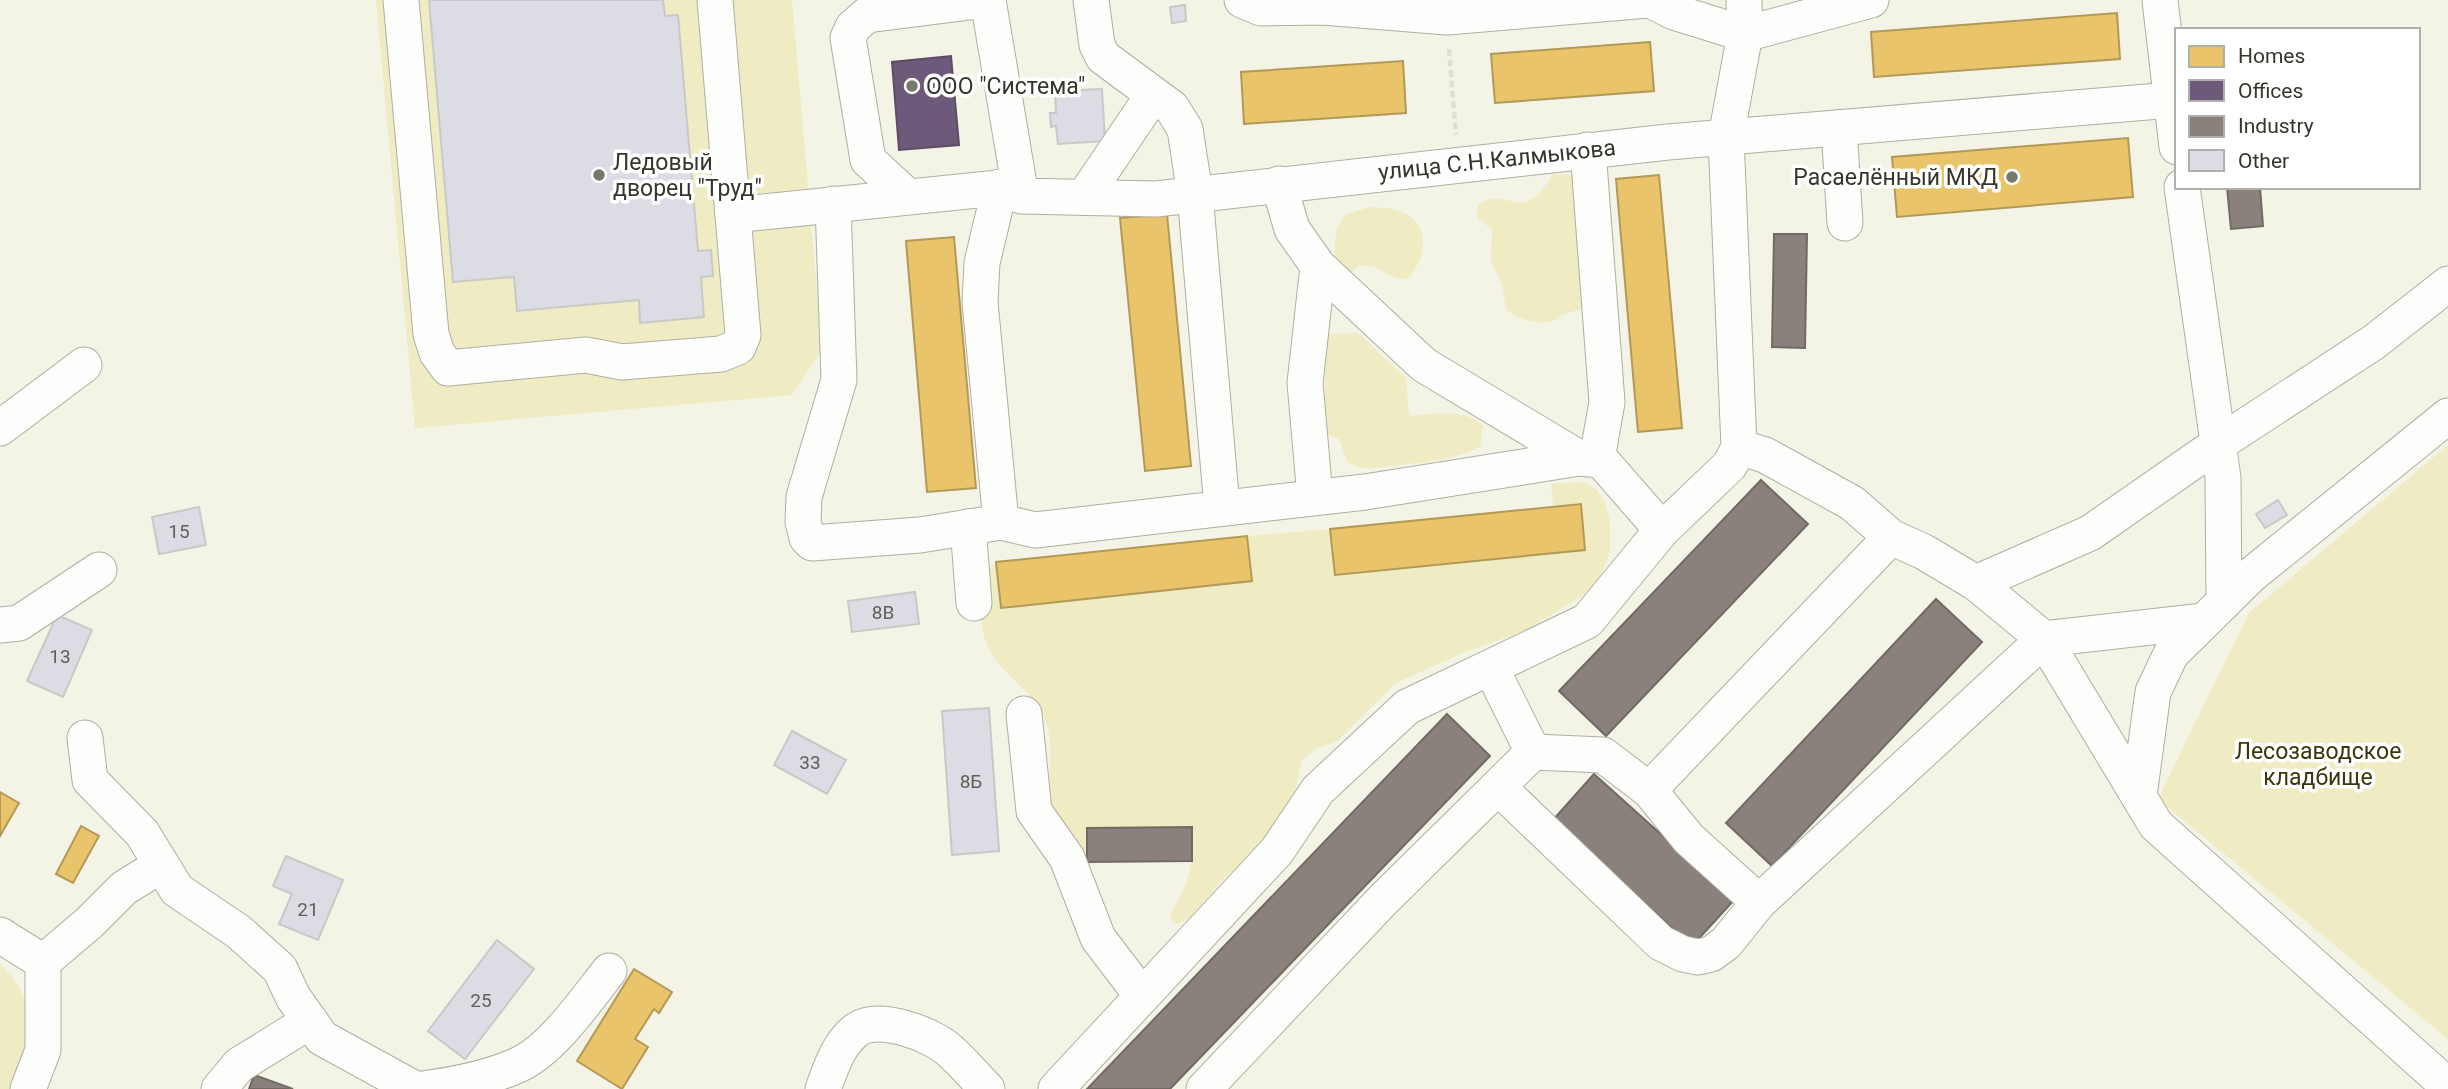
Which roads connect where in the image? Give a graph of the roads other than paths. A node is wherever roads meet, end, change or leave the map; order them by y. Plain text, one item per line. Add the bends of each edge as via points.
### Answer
1 (401, 0) edge
2 (715, 0) edge
3 (987, 0) edge
4 (1091, 0) edge
5 (1242, 0) edge
6 (1871, 0) edge
7 (2160, 0) edge
8 (1635, 1) edge
9 (1495, 7) edge
10 (1744, 17) edge
11 (1153, 95) junction
12 (2171, 100) junction
13 (1839, 128) junction
14 (2175, 131) edge
15 (1726, 137) junction
16 (1588, 150) junction
17 (1279, 184) junction
18 (1009, 187) junction
19 (2182, 189) edge
20 (1195, 194) junction
21 (907, 197) junction
22 (1084, 197) junction
23 (833, 204) junction
24 (733, 215) junction
25 (1845, 223) dead end
26 (1318, 265) junction
27 (2448, 284) edge
28 (84, 365) dead end
29 (2448, 416) edge
30 (0, 428) edge
31 (2218, 444) junction
32 (1739, 447) junction
33 (1588, 458) junction
34 (1315, 497) junction
35 (1222, 508) junction
36 (984, 525) junction
37 (1662, 530) junction
38 (1891, 537) junction
39 (99, 570) dead end
40 (1976, 583) junction
41 (974, 603) dead end
42 (2214, 612) junction
43 (0, 625) edge
44 (2044, 639) junction
45 (1491, 668) junction
46 (1024, 714) dead end
47 (85, 738) dead end
48 (1533, 752) junction
49 (1498, 787) junction
50 (1649, 790) junction
51 (2139, 796) junction
52 (161, 864) junction
53 (1759, 902) junction
54 (0, 935) edge
55 (43, 962) junction
56 (609, 971) dead end
57 (1142, 996) junction
58 (310, 1021) junction
59 (2448, 1086) edge
60 (28, 1089) edge
61 (219, 1089) edge
62 (415, 1089) edge
63 (422, 1089) edge
64 (823, 1089) edge
65 (987, 1089) edge
66 (1056, 1089) edge
67 (1204, 1089) edge

1 - 24 street via 431,334 448,368 586,355 622,362 720,354 738,347 743,335
2 - 24 street
3 - 18 street
3 - 21 street via 867,15 848,38 868,160
4 - 11 street via 1103,57
5 - 9 street via 1261,8 1323,7 1447,17
6 - 10 street
7 - 12 street
8 - 9 street
8 - 10 street via 1674,12
10 - 15 street
11 - 20 street via 1171,108 1185,129
11 - 22 street
12 - 13 street, улица С.Н.Калмыкова
12 - 14 street
13 - 15 street, улица С.Н.Калмыкова
13 - 25 street
15 - 16 street, улица С.Н.Калмыкова
15 - 32 street
16 - 17 street, улица С.Н.Калмыкова
16 - 33 street via 1607,402
17 - 20 street, улица С.Н.Калмыкова
17 - 26 street via 1292,229
18 - 21 street
18 - 22 street, улица С.Н.Калмыкова via 1021,196
18 - 36 street via 982,262
19 - 31 street
20 - 22 street, улица С.Н.Калмыкова via 1156,199
20 - 35 street
21 - 23 street
23 - 24 street
23 - 36 street via 839,380 804,497 807,538 812,543 826,542
26 - 33 street via 1424,365
26 - 34 street via 1305,383
27 - 31 street via 2374,342
28 - 30 street
29 - 42 street via 2250,576
31 - 40 street via 2090,533
31 - 42 street via 2223,478
32 - 37 street via 1730,465
32 - 38 street via 1766,455 1852,503
33 - 34 street
33 - 37 street via 1601,460
34 - 35 street
35 - 36 street via 1035,530
36 - 41 street
37 - 45 street via 1587,621
38 - 40 street
38 - 50 street
39 - 43 street via 19,623
40 - 44 street
42 - 44 street
42 - 51 street via 2171,654 2152,692
44 - 51 street
44 - 53 street
45 - 48 street
45 - 57 street via 1407,707 1318,790 1277,851
46 - 57 street via 1034,811 1067,858 1098,938
47 - 52 street via 90,780 142,833
48 - 49 street
48 - 50 street via 1603,755
49 - 53 street via 1661,943 1683,954 1711,954 1726,943
49 - 67 street via 1382,901
50 - 53 street via 1689,839
51 - 59 street via 2156,825
52 - 55 street via 124,888
52 - 58 street via 177,890 239,932 280,969
54 - 55 street
55 - 60 street via 43,1050
56 - 63 street via 561,1032 520,1065
57 - 66 street
58 - 61 street via 239,1065
58 - 62 street via 322,1038
64 - 65 street via 839,1050 859,1029 878,1023 905,1028 947,1048

